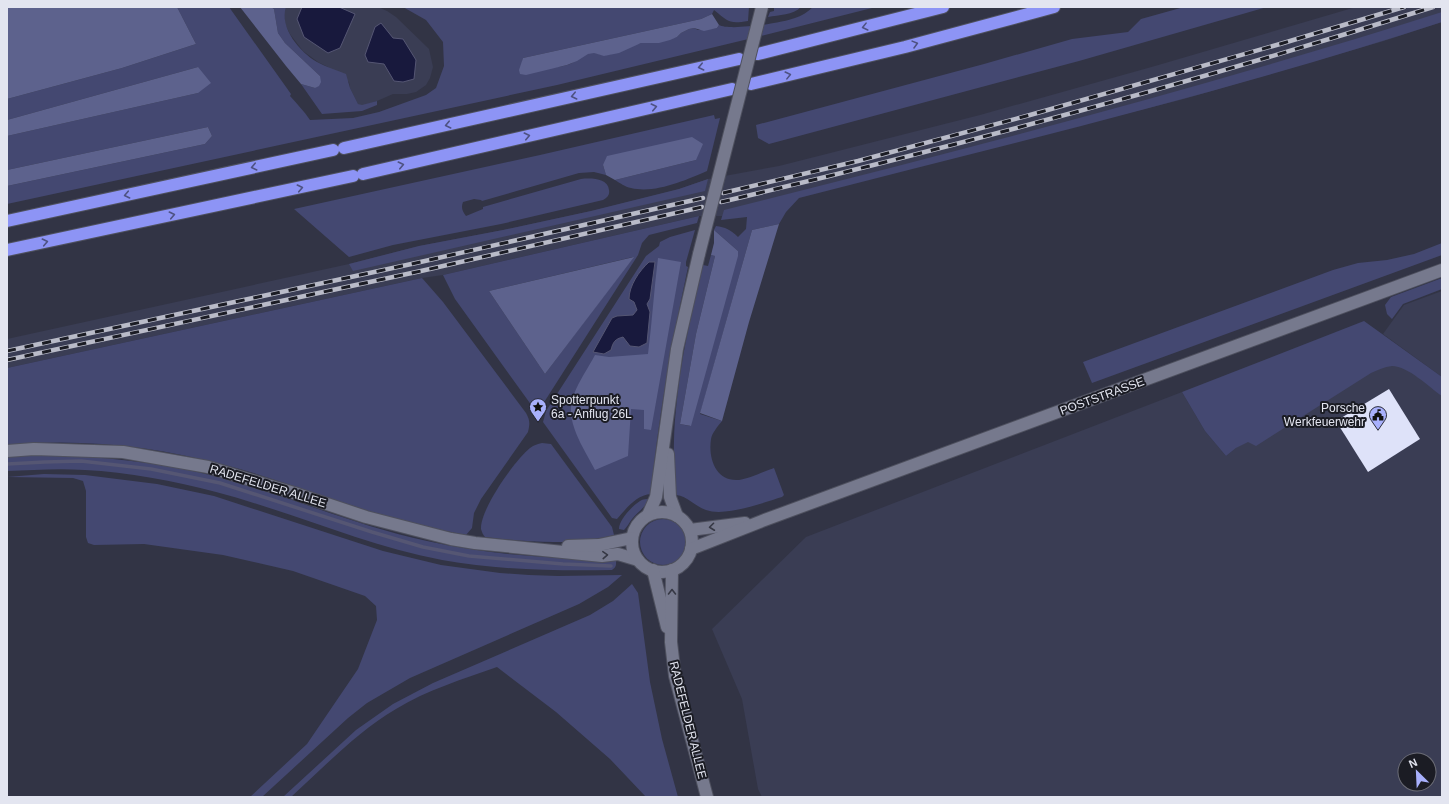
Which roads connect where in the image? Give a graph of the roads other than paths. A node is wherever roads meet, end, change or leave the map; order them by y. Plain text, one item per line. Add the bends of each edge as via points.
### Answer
1 (762, 7) edge
2 (943, 7) edge
3 (1054, 7) edge
4 (758, 54) dead end
5 (739, 59) dead end
6 (750, 84) dead end
7 (732, 89) dead end
8 (7, 221) edge
9 (7, 250) edge
10 (1442, 270) edge
11 (667, 427) junction
12 (7, 451) edge
13 (648, 515) junction
14 (677, 516) junction
15 (762, 521) junction
16 (690, 530) junction
17 (632, 538) junction
18 (524, 548) junction
19 (691, 549) junction
20 (638, 560) junction
21 (652, 570) junction
22 (672, 570) junction
23 (671, 642) junction
24 (707, 797) edge

1 - 11 main road, bridge via 677,349
2 -> 4 highway
6 -> 3 highway via 905,47
5 -> 8 highway
9 -> 7 highway via 358,175
10 - 15 main road, POSTSTRASSE
11 - 13 main road via 656,497
11 - 14 main road via 670,497
12 - 18 main road, RADEFELDER ALLEE via 34,448 123,452 208,467 366,517 451,539
13 - 14 main road via 668,512
13 - 17 main road via 635,529
14 - 16 main road
15 -> 16 main road, POSTSTRASSE
15 - 19 main road, POSTSTRASSE
16 - 19 main road
17 - 18 main road, RADEFELDER ALLEE via 599,545
17 - 20 main road via 632,546
18 -> 20 main road, RADEFELDER ALLEE via 602,556 618,554
19 - 22 main road via 687,558
20 - 21 main road
21 - 22 main road
21 - 23 main road
23 -> 22 main road
23 - 24 main road, RADEFELDER ALLEE via 675,676

